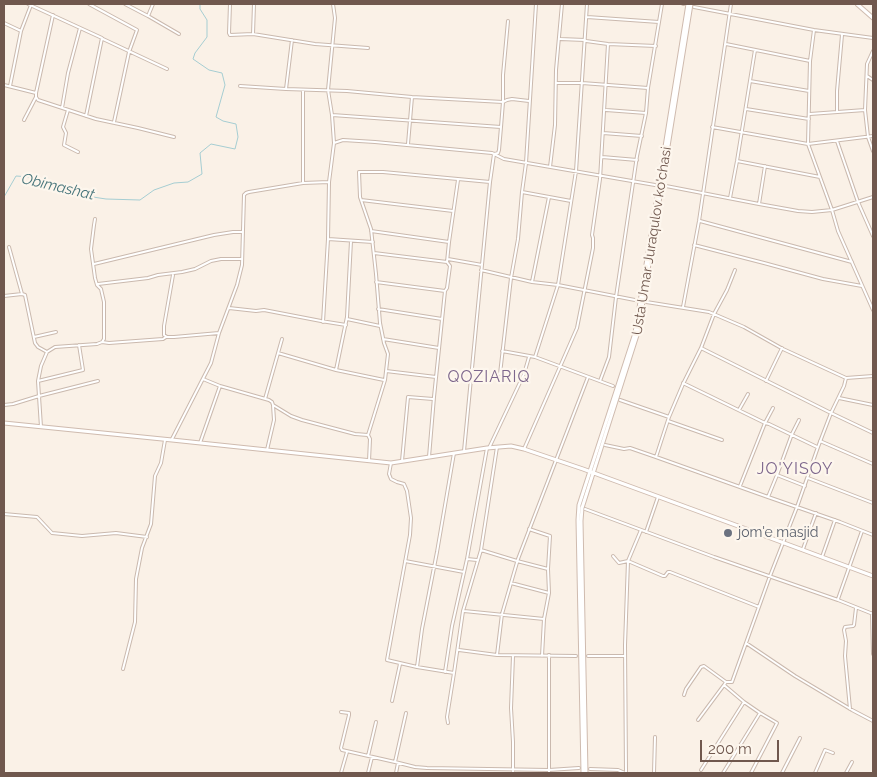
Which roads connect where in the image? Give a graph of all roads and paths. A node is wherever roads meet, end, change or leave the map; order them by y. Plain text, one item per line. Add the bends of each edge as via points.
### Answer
1 (29, 4) edge
2 (89, 4) edge
3 (125, 4) edge
4 (153, 4) edge
5 (230, 4) edge
6 (254, 4) edge
7 (333, 4) edge
8 (536, 4) edge
9 (562, 4) edge
10 (587, 4) edge
11 (662, 4) edge
12 (689, 4) edge
13 (732, 4) edge
14 (857, 4) edge
15 (694, 7) dead end
16 (730, 14) junction
17 (53, 15) junction
18 (148, 16) junction
19 (586, 17) junction
20 (873, 18) edge
21 (508, 21) dead end
22 (659, 22) junction
23 (4, 23) edge
24 (80, 28) junction
25 (814, 30) junction
26 (21, 31) junction
27 (179, 34) dead end
28 (253, 34) junction
29 (842, 34) junction
30 (102, 38) junction
31 (873, 38) edge
32 (559, 39) junction
33 (292, 40) junction
34 (585, 40) junction
35 (608, 44) junction
36 (726, 44) junction
37 (332, 46) junction
38 (656, 46) junction
39 (368, 48) dead end
40 (755, 50) junction
41 (873, 51) edge
42 (130, 52) junction
43 (810, 61) junction
44 (167, 69) dead end
45 (866, 75) junction
46 (873, 80) edge
47 (750, 81) junction
48 (556, 83) junction
49 (582, 83) junction
50 (4, 85) edge
51 (606, 85) junction
52 (10, 86) junction
53 (240, 86) dead end
54 (648, 88) junction
55 (286, 89) junction
56 (304, 90) junction
57 (328, 90) junction
58 (809, 91) junction
59 (36, 95) junction
60 (412, 97) junction
61 (530, 101) junction
62 (503, 102) junction
63 (62, 108) junction
64 (746, 109) junction
65 (68, 110) junction
66 (605, 110) junction
67 (865, 110) junction
68 (837, 112) junction
69 (646, 113) junction
70 (810, 114) junction
71 (332, 115) junction
72 (86, 116) junction
73 (809, 119) junction
74 (24, 120) dead end
75 (410, 120) junction
76 (114, 123) junction
77 (502, 127) junction
78 (712, 127) junction
79 (741, 132) junction
80 (603, 133) junction
81 (642, 136) junction
82 (873, 136) edge
83 (174, 137) dead end
84 (868, 137) junction
85 (836, 141) junction
86 (334, 143) junction
87 (808, 144) junction
88 (408, 145) junction
89 (873, 151) edge
90 (78, 152) dead end
91 (494, 154) junction
92 (601, 157) junction
93 (637, 160) junction
94 (737, 161) junction
95 (526, 163) junction
96 (765, 166) junction
97 (550, 167) junction
98 (576, 171) junction
99 (600, 176) junction
100 (820, 177) junction
101 (458, 180) junction
102 (634, 181) junction
103 (329, 182) junction
104 (490, 182) junction
105 (304, 183) junction
106 (655, 185) dead end
107 (666, 186) dead end
108 (522, 192) junction
109 (702, 194) junction
110 (549, 197) junction
111 (873, 197) edge
112 (730, 198) junction
113 (361, 200) junction
114 (572, 201) junction
115 (858, 202) junction
116 (759, 204) junction
117 (453, 210) junction
118 (832, 210) junction
119 (95, 219) dead end
120 (699, 221) junction
121 (371, 231) junction
122 (242, 232) junction
123 (873, 236) edge
124 (328, 239) junction
125 (351, 241) junction
126 (373, 242) junction
127 (450, 242) junction
128 (694, 245) junction
129 (9, 247) dead end
130 (374, 254) junction
131 (242, 259) junction
132 (448, 261) junction
133 (852, 262) junction
134 (94, 264) junction
135 (482, 265) junction
136 (481, 270) junction
137 (735, 270) dead end
138 (173, 275) dead end
139 (510, 278) junction
140 (376, 282) junction
141 (532, 282) junction
142 (97, 284) junction
143 (558, 285) junction
144 (862, 286) junction
145 (445, 291) junction
146 (584, 291) junction
147 (22, 294) junction
148 (4, 296) edge
149 (616, 296) junction
150 (642, 301) junction
151 (683, 307) junction
152 (229, 308) junction
153 (378, 309) junction
154 (873, 310) edge
155 (714, 314) junction
156 (347, 319) junction
157 (442, 319) junction
158 (323, 322) junction
159 (346, 325) junction
160 (380, 326) junction
161 (56, 332) dead end
162 (219, 333) junction
163 (34, 337) junction
164 (166, 337) junction
165 (282, 339) dead end
166 (383, 339) junction
167 (102, 342) junction
168 (79, 346) junction
169 (439, 348) junction
170 (701, 348) junction
171 (782, 348) junction
172 (502, 351) junction
173 (47, 352) junction
174 (278, 353) junction
175 (529, 357) junction
176 (535, 358) junction
177 (560, 367) junction
178 (336, 370) junction
179 (386, 371) junction
180 (500, 374) dead end
181 (873, 376) edge
182 (436, 377) junction
183 (588, 377) junction
184 (846, 378) junction
185 (203, 379) junction
186 (385, 380) junction
187 (38, 381) junction
188 (600, 381) junction
189 (766, 381) junction
190 (98, 382) dead end
191 (683, 383) junction
192 (220, 386) junction
193 (614, 386) dead end
194 (748, 394) dead end
195 (39, 396) junction
196 (838, 398) junction
197 (264, 399) junction
198 (433, 399) junction
199 (620, 400) dead end
200 (4, 405) edge
201 (273, 405) junction
202 (873, 406) edge
203 (773, 408) dead end
204 (739, 410) junction
205 (831, 413) junction
206 (669, 419) junction
207 (799, 420) dead end
208 (765, 423) junction
209 (4, 424) edge
210 (41, 427) junction
211 (873, 433) edge
212 (792, 434) junction
213 (368, 435) junction
214 (165, 440) junction
215 (172, 440) junction
216 (722, 440) dead end
217 (820, 442) junction
218 (200, 443) junction
219 (605, 445) dead end
220 (497, 447) junction
221 (818, 447) junction
222 (488, 448) junction
223 (524, 448) junction
224 (267, 450) junction
225 (464, 452) junction
226 (454, 453) junction
227 (656, 456) junction
228 (429, 457) junction
229 (556, 460) junction
230 (368, 461) junction
231 (402, 461) junction
232 (391, 463) junction
233 (873, 464) edge
234 (591, 472) junction
235 (777, 475) junction
236 (807, 478) junction
237 (740, 486) junction
238 (805, 486) junction
239 (658, 497) junction
240 (768, 497) junction
241 (873, 503) edge
242 (797, 507) junction
243 (586, 509) dead end
244 (816, 513) junction
245 (4, 514) edge
246 (835, 520) junction
247 (529, 529) junction
248 (640, 530) junction
249 (862, 531) junction
250 (646, 532) junction
251 (873, 535) edge
252 (147, 537) junction
253 (784, 543) junction
254 (481, 550) junction
255 (802, 550) junction
256 (613, 556) dead end
257 (822, 557) junction
258 (467, 559) junction
259 (478, 560) junction
260 (405, 561) junction
261 (517, 561) junction
262 (628, 561) junction
263 (434, 567) junction
264 (849, 567) junction
265 (548, 568) junction
266 (464, 572) junction
267 (770, 576) junction
268 (873, 576) edge
269 (511, 582) junction
270 (549, 593) junction
271 (838, 600) junction
272 (759, 607) junction
273 (856, 607) junction
274 (463, 611) junction
275 (502, 614) junction
276 (872, 614) edge
277 (544, 619) junction
278 (746, 643) junction
279 (458, 650) junction
280 (497, 654) junction
281 (873, 654) edge
282 (514, 655) junction
283 (549, 655) junction
284 (542, 656) junction
285 (576, 656) dead end
286 (588, 656) dead end
287 (625, 656) junction
288 (400, 664) junction
289 (417, 668) junction
290 (123, 669) dead end
291 (445, 672) junction
292 (454, 673) junction
293 (726, 682) junction
294 (724, 685) junction
295 (684, 695) dead end
296 (392, 701) dead end
297 (744, 702) junction
298 (850, 709) junction
299 (340, 712) dead end
300 (760, 713) junction
301 (406, 714) dead end
302 (698, 720) dead end
303 (873, 721) edge
304 (376, 722) dead end
305 (448, 723) dead end
306 (655, 737) dead end
307 (800, 738) dead end
308 (346, 752) junction
309 (833, 753) dead end
310 (368, 756) junction
311 (372, 757) junction
312 (395, 762) junction
313 (852, 762) dead end
314 (398, 763) junction
315 (579, 768) dead end
316 (590, 769) dead end
317 (513, 770) junction
318 (701, 770) dead end
319 (549, 772) edge
320 (341, 773) edge
321 (368, 773) edge
322 (396, 773) edge
323 (513, 773) edge
324 (585, 773) edge
325 (626, 773) edge
326 (654, 773) edge
327 (722, 773) edge
328 (751, 773) edge
329 (782, 773) edge
330 (815, 773) edge
331 (846, 773) edge

1 - 17 street
1 - 26 street
2 - 42 street via 137,30
3 - 18 street
4 - 18 street
5 - 28 street via 229,34
6 - 28 street
7 - 37 street via 336,18
8 - 61 street
9 - 32 street
10 - 19 street
11 - 22 street
12 - 150 main road, Usta Umar Juraqulov ko'chasi via 657,190
13 - 16 street
14 - 20 main road
15 - 16 street
16 - 25 street
16 - 36 street
17 - 24 street
17 - 59 street
18 - 27 street
19 - 22 street
19 - 34 street
21 - 62 street
22 - 38 street
23 - 26 street
24 - 30 street
24 - 63 street
25 - 29 street
25 - 43 street
26 - 52 street
28 - 33 street
29 - 31 street
29 - 68 street
30 - 42 street
30 - 72 street
32 - 34 street
32 - 48 street
33 - 37 street
33 - 55 street
34 - 35 street
34 - 49 street
35 - 38 street
35 - 51 street
36 - 40 street
36 - 78 street
37 - 39 street
37 - 57 street
38 - 54 street
40 - 43 street
40 - 47 street
41 - 45 street
42 - 44 street
42 - 76 street
43 - 58 street
45 - 46 street
45 - 67 street
47 - 58 street
47 - 64 street
48 - 49 street
48 - 97 street
49 - 51 street
49 - 98 street
50 - 52 street
51 - 54 street
51 - 66 street
52 - 59 street
53 - 55 street
54 - 69 street
55 - 56 street
56 - 57 street
56 - 105 street
57 - 60 street
57 - 71 street
58 - 70 street
59 - 63 street via 38,100
59 - 74 street
60 - 62 street
60 - 75 street
61 - 62 street via 512,99
61 - 95 street
62 - 77 street
63 - 65 street
64 - 73 street
64 - 79 street
65 - 72 street
65 - 90 street via 63,127 66,133 64,145
66 - 69 street
66 - 80 street
67 - 68 street
67 - 84 street
68 - 70 street
69 - 81 street
70 - 73 street
71 - 75 street
71 - 86 street
72 - 76 street
73 - 87 street
75 - 77 street
75 - 88 street
76 - 83 street
77 - 91 street via 499,150
78 - 79 street
78 - 109 street
79 - 87 street
79 - 94 street
80 - 81 street
80 - 92 street
81 - 93 street
82 - 84 street
84 - 85 street
84 - 89 street
85 - 87 street
85 - 115 street
86 - 88 street via 343,140
86 - 103 street
87 - 100 street
88 - 91 street
91 - 95 street
91 - 104 street
92 - 93 street
92 - 99 street
93 - 102 street
94 - 96 street
94 - 112 street
95 - 97 street
95 - 108 street
96 - 100 street
96 - 116 street
97 - 98 street
98 - 99 street
98 - 114 street
99 - 102 street
99 - 146 street via 593,248
100 - 118 street
101 - 104 street
101 - 113 street via 361,171
101 - 117 street
102 - 106 street
102 - 149 street
103 - 105 street
103 - 124 street
104 - 135 street
105 - 122 street via 246,193
107 - 109 street
108 - 110 street
108 - 139 street via 518,239
109 - 112 street
109 - 120 street
110 - 114 street
110 - 141 street
111 - 115 street
112 - 116 street
113 - 117 street
113 - 121 street
114 - 143 street
115 - 118 street
115 - 123 street
116 - 118 street via 798,211
117 - 127 street
118 - 133 street
119 - 134 street via 91,249
120 - 128 street
120 - 133 street
121 - 126 street
121 - 127 street
122 - 131 street
122 - 134 street via 214,235
124 - 125 street
124 - 158 street
125 - 126 street
125 - 156 street
126 - 130 street
127 - 132 street
128 - 144 street via 823,280
128 - 151 street
129 - 147 street
130 - 132 street
130 - 140 street
131 - 142 street via 221,258 182,272
131 - 152 street via 240,277
132 - 135 street
132 - 145 street
133 - 144 street
134 - 142 street
135 - 136 street
136 - 139 street
136 - 225 street
137 - 155 street
138 - 164 street via 163,331
139 - 141 street
139 - 172 street
140 - 145 street
140 - 153 street
141 - 143 street
142 - 167 street via 104,302
143 - 146 street
143 - 176 street
144 - 154 street
145 - 157 street
146 - 149 street
146 - 177 street via 577,328
147 - 148 street
147 - 163 street via 25,295
149 - 150 street
149 - 188 street via 609,357
150 - 151 street
150 - 234 main road, Usta Umar Juraqulov ko'chasi
151 - 155 street
152 - 158 street via 264,310
152 - 162 street
153 - 157 street
153 - 160 street
155 - 170 street
155 - 171 street
156 - 159 street
156 - 160 street
157 - 169 street
158 - 159 street
159 - 178 street
160 - 166 street
161 - 163 street
162 - 164 street
162 - 185 street
163 - 173 street via 38,347
164 - 167 street
165 - 174 street
166 - 169 street
166 - 179 street via 388,354
167 - 168 street
168 - 173 street via 55,347
168 - 187 street via 83,370
169 - 182 street
170 - 189 street
170 - 191 street
171 - 184 street
171 - 189 street
172 - 175 street
172 - 180 street
173 - 187 street
174 - 178 street
174 - 197 street
175 - 176 street
175 - 222 street
176 - 177 street
177 - 183 street
177 - 223 street
178 - 186 street
179 - 182 street
179 - 186 street
181 - 184 street
182 - 198 street
183 - 188 street
183 - 229 street
184 - 196 street
185 - 192 street
185 - 215 street
186 - 213 street
187 - 195 street
188 - 193 street
189 - 205 street
190 - 195 street
191 - 204 street
191 - 206 street
192 - 197 street
192 - 218 street
194 - 204 street
195 - 200 street
195 - 210 street
196 - 202 street
196 - 205 street
197 - 201 street
198 - 228 street
198 - 231 street via 408,397
199 - 206 street
201 - 213 street via 302,420
201 - 224 street via 274,420
203 - 208 street
204 - 208 street
205 - 211 street
205 - 217 street
206 - 216 street
206 - 227 street
207 - 212 street
208 - 212 street
208 - 237 street
209 - 210 main road
210 - 214 main road
212 - 221 street
212 - 235 street
213 - 230 street
214 - 215 main road
214 - 252 street via 155,476
215 - 218 main road
217 - 221 street
217 - 233 street
218 - 224 main road
219 - 227 street
220 - 222 main road
220 - 223 main road
220 - 254 street
221 - 236 street
222 - 225 main road
222 - 258 street
223 - 229 main road
224 - 230 main road
225 - 226 main road
226 - 228 main road
226 - 263 street
227 - 237 street
228 - 231 main road
229 - 234 main road
229 - 247 street
230 - 232 main road
231 - 232 main road
232 - 260 street via 389,474 391,479 404,484 411,518
234 - 239 main road
234 - 324 main road, Usta Umar Juraqulov ko'chasi via 579,505 578,520
235 - 238 street
235 - 240 street
236 - 238 street
236 - 241 street
237 - 240 street
238 - 242 street
239 - 250 street
239 - 253 main road
240 - 242 street
242 - 244 street
242 - 253 street
243 - 248 street
244 - 246 street
244 - 255 street
245 - 252 street via 36,517 52,533 82,536 116,533
246 - 249 street
246 - 257 street
247 - 261 street
247 - 265 street via 550,536
248 - 250 street
248 - 262 street
249 - 251 street
249 - 264 street
250 - 267 street
252 - 290 street via 136,579 134,622
253 - 255 main road
253 - 267 street
254 - 259 street
254 - 261 street
255 - 257 main road
256 - 262 street via 619,563
257 - 264 main road
258 - 259 street
258 - 266 street
259 - 274 street
260 - 263 street
260 - 288 street via 387,660
261 - 265 street
261 - 269 street
262 - 272 street via 662,576 670,572
262 - 287 street
263 - 266 street
263 - 289 street
264 - 268 main road
264 - 271 street
265 - 270 street
266 - 291 street
267 - 271 street
267 - 272 street
269 - 270 street
269 - 275 street
270 - 277 street
271 - 273 street
272 - 278 street
273 - 276 street
273 - 298 street via 854,625 844,627
274 - 275 street
274 - 279 street
275 - 277 street
275 - 280 street
276 - 281 street
277 - 284 street
278 - 293 street via 732,682
278 - 298 street
279 - 280 street
279 - 292 street
280 - 282 street
282 - 284 street
282 - 317 street via 511,708
283 - 284 street
283 - 285 street
283 - 319 street
286 - 287 street
287 - 325 street
288 - 289 street
288 - 296 street
289 - 291 street
291 - 292 street
292 - 305 street
293 - 294 street
293 - 295 street via 704,666
294 - 297 street
294 - 302 street
297 - 300 street
297 - 318 street
298 - 303 street
299 - 308 street via 349,715 341,748
300 - 327 street
300 - 328 street via 778,723
301 - 312 street
304 - 310 street
306 - 326 street
307 - 329 street
308 - 310 street
308 - 320 street
309 - 330 street via 824,750
310 - 311 street
311 - 312 street
311 - 321 street
312 - 314 street
313 - 331 street
314 - 317 street via 428,768
314 - 322 street
315 - 319 street
316 - 325 street
317 - 319 street
317 - 323 street

